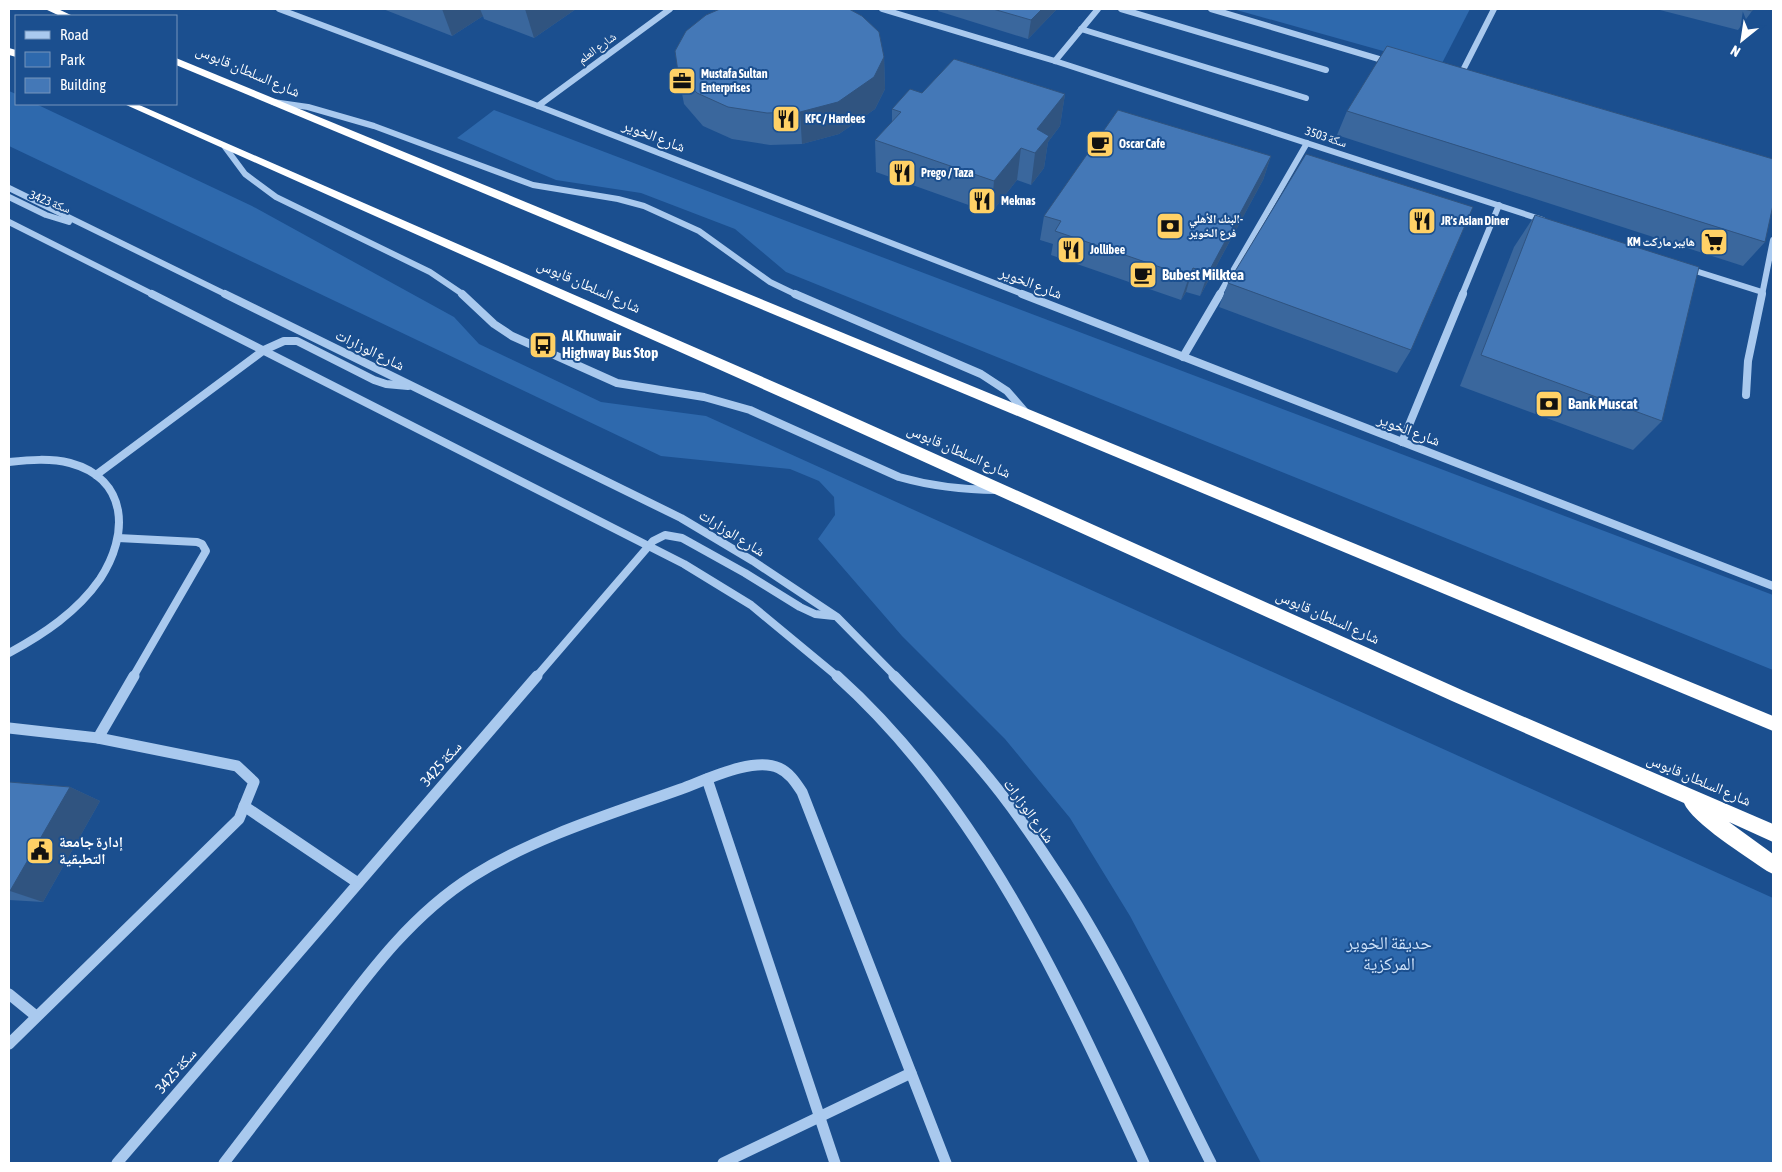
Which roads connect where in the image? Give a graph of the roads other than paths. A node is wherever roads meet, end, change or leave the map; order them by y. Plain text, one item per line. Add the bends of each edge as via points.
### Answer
1 (50, 9) edge
2 (279, 9) edge
3 (670, 9) edge
4 (882, 9) edge
5 (1098, 9) edge
6 (1121, 9) edge
7 (1211, 9) edge
8 (1494, 9) edge
9 (65, 15) edge
10 (1081, 29) junction
11 (1056, 61) junction
12 (178, 62) edge
13 (1400, 65) edge
14 (1326, 70) dead end
15 (1466, 85) edge
16 (1306, 98) dead end
17 (273, 102) junction
18 (131, 105) edge
19 (538, 106) junction
20 (1307, 143) junction
21 (226, 147) junction
22 (9, 188) edge
23 (9, 197) edge
24 (1499, 205) junction
25 (9, 222) edge
26 (1554, 224) edge
27 (84, 225) junction
28 (1773, 240) edge
29 (1682, 266) edge
30 (1762, 292) junction
31 (264, 350) junction
32 (1183, 357) junction
33 (414, 387) junction
34 (1746, 395) dead end
35 (1027, 414) junction
36 (1402, 442) junction
37 (9, 462) edge
38 (96, 475) junction
39 (1000, 490) junction
40 (118, 538) junction
41 (649, 545) junction
42 (1773, 586) edge
43 (837, 617) junction
44 (9, 653) edge
45 (1773, 724) edge
46 (9, 728) edge
47 (98, 738) junction
48 (707, 779) junction
49 (1684, 794) junction
50 (244, 806) junction
51 (1773, 833) edge
52 (1773, 865) edge
53 (358, 883) junction
54 (9, 994) edge
55 (36, 1016) junction
56 (9, 1044) edge
57 (911, 1073) junction
58 (820, 1117) junction
59 (117, 1163) edge
60 (224, 1163) edge
61 (723, 1163) edge
62 (835, 1163) edge
63 (946, 1163) edge
64 (1144, 1163) edge
65 (1211, 1163) edge

1 - 9 highway
2 - 19 street, شارع الخوير
3 - 19 street, شارع العلم
4 - 11 street, سكة 3503
5 - 10 street
6 - 14 street
7 - 13 street
8 - 15 street via 1457,82
10 - 11 street
10 - 16 street
11 - 20 street, سكة 3503
12 - 17 highway, شارع السلطان قابوس
17 - 35 highway, شارع السلطان قابوس
17 - 35 street via 304,105 356,118 532,184 619,200 668,216 706,234 757,274 790,293 981,374 1007,391
18 - 21 highway, شارع السلطان قابوس
19 - 32 street, شارع الخوير
20 - 24 street, سكة 3503
20 - 32 street
21 - 39 highway, شارع السلطان قابوس
21 - 39 street via 245,174 276,197 418,265 459,292 506,332 604,378 631,386 704,397 750,410 922,484 948,489
22 - 27 street, شارع الوزارات
23 - 27 street, سكة 3423 via 46,215
24 - 26 street, سكة 3503
24 - 36 street
25 - 31 street
27 - 33 street, شارع الوزارات
28 - 30 street
29 - 30 street
30 - 34 street via 1748,361
31 - 33 lane via 284,341 297,341 374,380
31 - 38 street
31 - 41 street
32 - 36 street, شارع الخوير
33 - 43 street, شارع الوزارات via 681,518
35 - 45 highway, شارع السلطان قابوس
36 - 42 street, شارع الخوير
37 - 38 street via 38,458 71,463
38 - 40 street via 109,487 117,502 121,519
39 - 49 highway, شارع السلطان قابوس
40 - 44 street via 108,565 89,592 63,618
40 - 47 street via 197,542 206,551
41 - 43 street, سكة 3425 via 665,535 677,536 800,607 815,614
41 - 53 street, سكة 3425
41 - 64 street via 703,574 776,623 886,723 951,802 982,848 1040,948
43 - 65 street, شارع الوزارات via 984,772 1044,854 1128,996
46 - 47 street
47 - 50 street via 236,766 254,782
48 - 57 street via 758,763 780,768 796,782
48 - 58 street
48 - 60 street via 550,837 473,876 437,902 372,970
49 - 51 highway, شارع السلطان قابوس
49 - 52 highway via 1714,822
50 - 53 street
50 - 55 street via 239,819
53 - 59 street, سكة 3425
54 - 55 street
55 - 56 street
57 - 58 street
57 - 63 street
58 - 61 street
58 - 62 street

